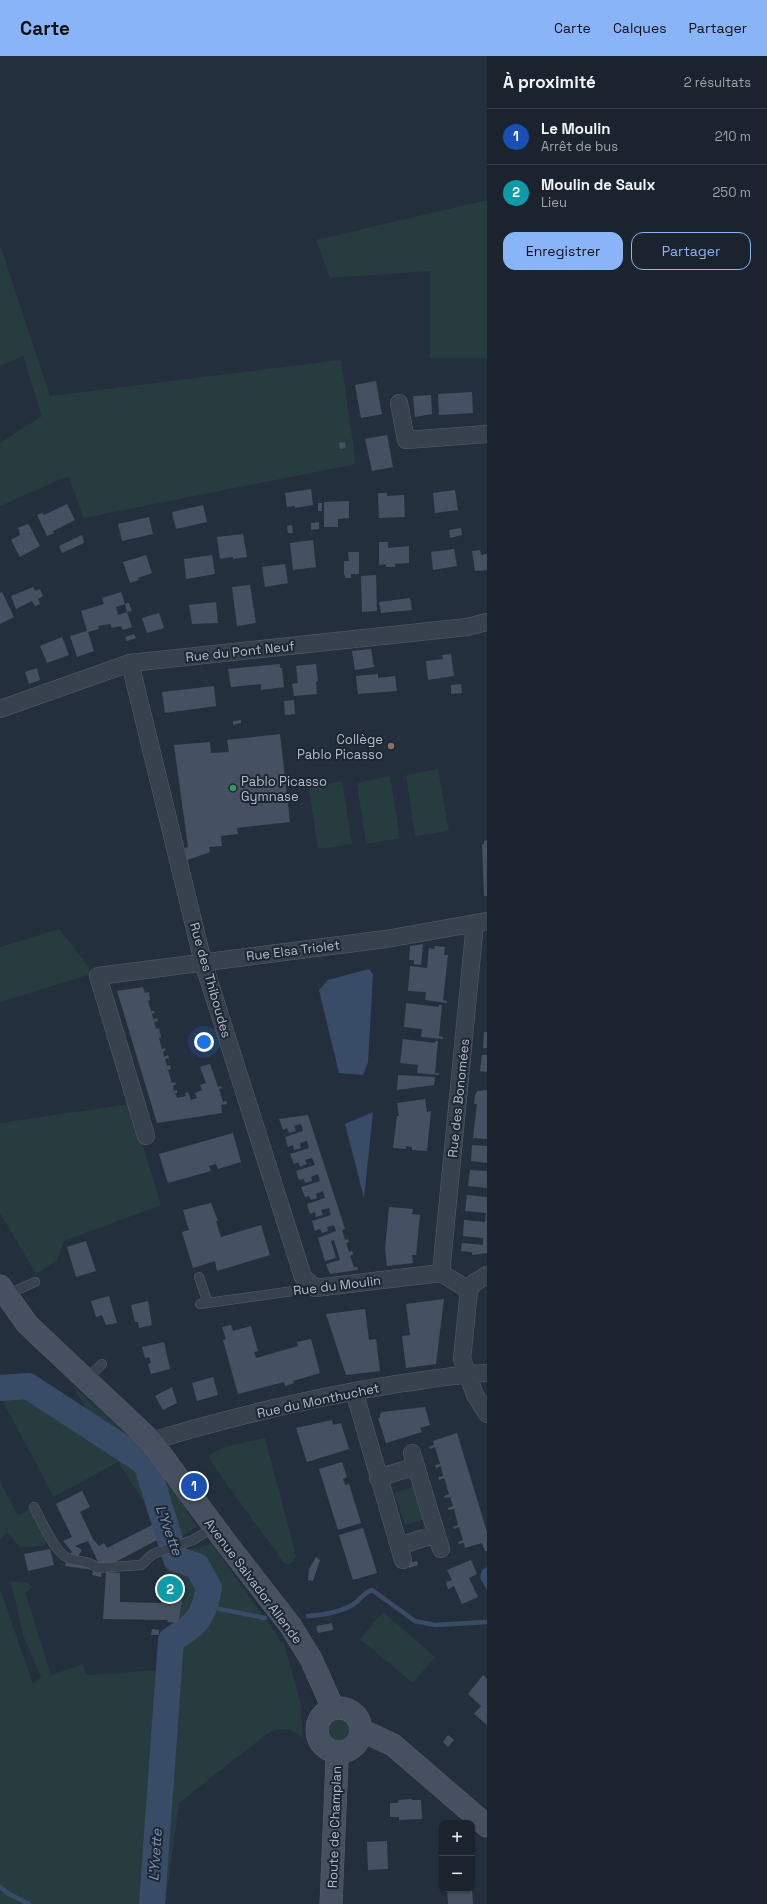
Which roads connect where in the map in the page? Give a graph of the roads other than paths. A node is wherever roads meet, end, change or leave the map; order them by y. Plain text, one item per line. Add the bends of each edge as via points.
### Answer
1 (399, 403) dead end
2 (487, 434) edge
3 (487, 622) edge
4 (130, 663) junction
5 (1, 706) edge
6 (481, 922) edge
7 (203, 962) junction
8 (146, 1136) dead end
9 (441, 1273) junction
10 (487, 1275) edge
11 (199, 1277) dead end
12 (35, 1282) dead end
13 (315, 1288) junction
14 (469, 1290) junction
15 (3, 1291) edge
16 (102, 1364) dead end
17 (467, 1374) junction
18 (487, 1374) edge
19 (86, 1380) junction
20 (354, 1391) junction
21 (487, 1414) edge
22 (151, 1441) junction
23 (378, 1478) junction
24 (34, 1507) dead end
25 (214, 1527) junction
26 (333, 1708) junction
27 (361, 1730) junction
28 (342, 1752) junction
29 (487, 1826) edge
30 (331, 1904) edge

1 - 2 street via 406,440
3 - 4 street, Rue du Pont Neuf via 426,632
4 - 5 street, Rue du Pont Neuf
4 - 7 street, Rue des Thiboudes
6 - 7 street, Rue Elsa Triolet via 386,939
6 - 9 street, Rue des Bonomées
7 - 8 street, Rue Elsa Triolet via 98,976
7 - 13 street, Rue des Thiboudes via 303,1277
9 - 13 street, Rue du Moulin
9 - 14 street
10 - 14 street via 474,1283
11 - 13 lane, Rue du Moulin via 204,1303
12 - 15 lane
14 - 17 street via 462,1359
15 - 19 main road, Avenue Salvador Allende via 27,1324
16 - 19 lane
17 - 18 street, Rue du Monthuchet
17 - 20 street, Rue du Monthuchet
17 - 21 street via 475,1395
19 - 22 main road, Avenue Salvador Allende
20 - 22 street, Rue du Monthuchet via 263,1411
20 - 23 street
22 - 25 main road, Avenue Salvador Allende
23 - 23 street via 401,1553 438,1541 414,1460
24 - 25 lane via 59,1551 68,1558 94,1564 97,1568 141,1565 153,1554 193,1540
25 - 26 main road, Avenue Salvador Allende via 290,1625 311,1659
26 - 27 main road via 340,1707 353,1712 358,1717
26 - 28 main road via 322,1717 317,1730 322,1744 334,1751
27 - 28 main road via 358,1742
27 - 29 main road via 393,1745
28 - 30 main road, Route de Champlan via 337,1760

